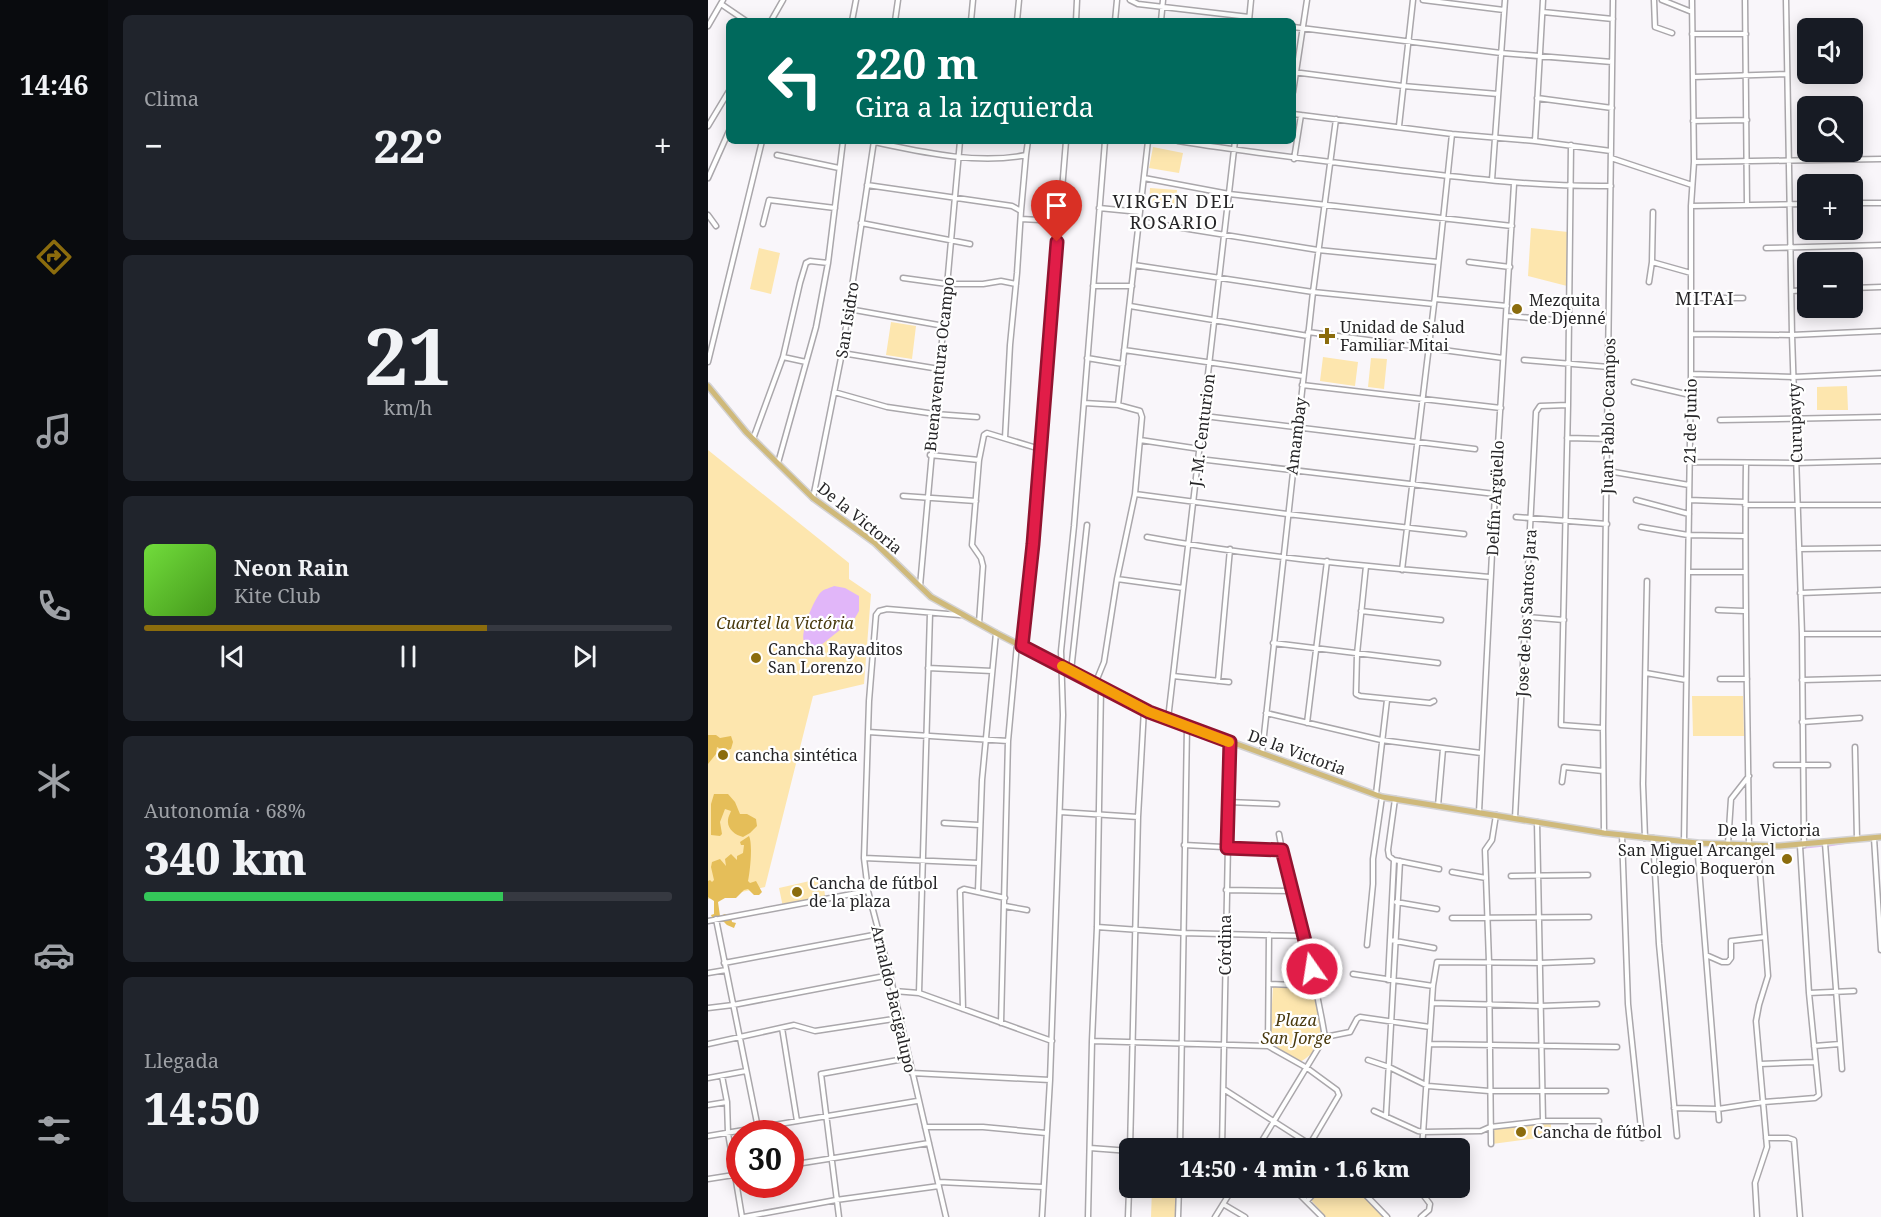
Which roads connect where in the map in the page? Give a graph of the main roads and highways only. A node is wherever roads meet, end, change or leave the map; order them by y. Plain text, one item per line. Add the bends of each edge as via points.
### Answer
1 (708, 386) edge
2 (1881, 837) edge

1 - 2 main road, De la Victoria via 753,439 813,498 874,543 950,611 1168,719 1395,799 1697,843 1802,845

